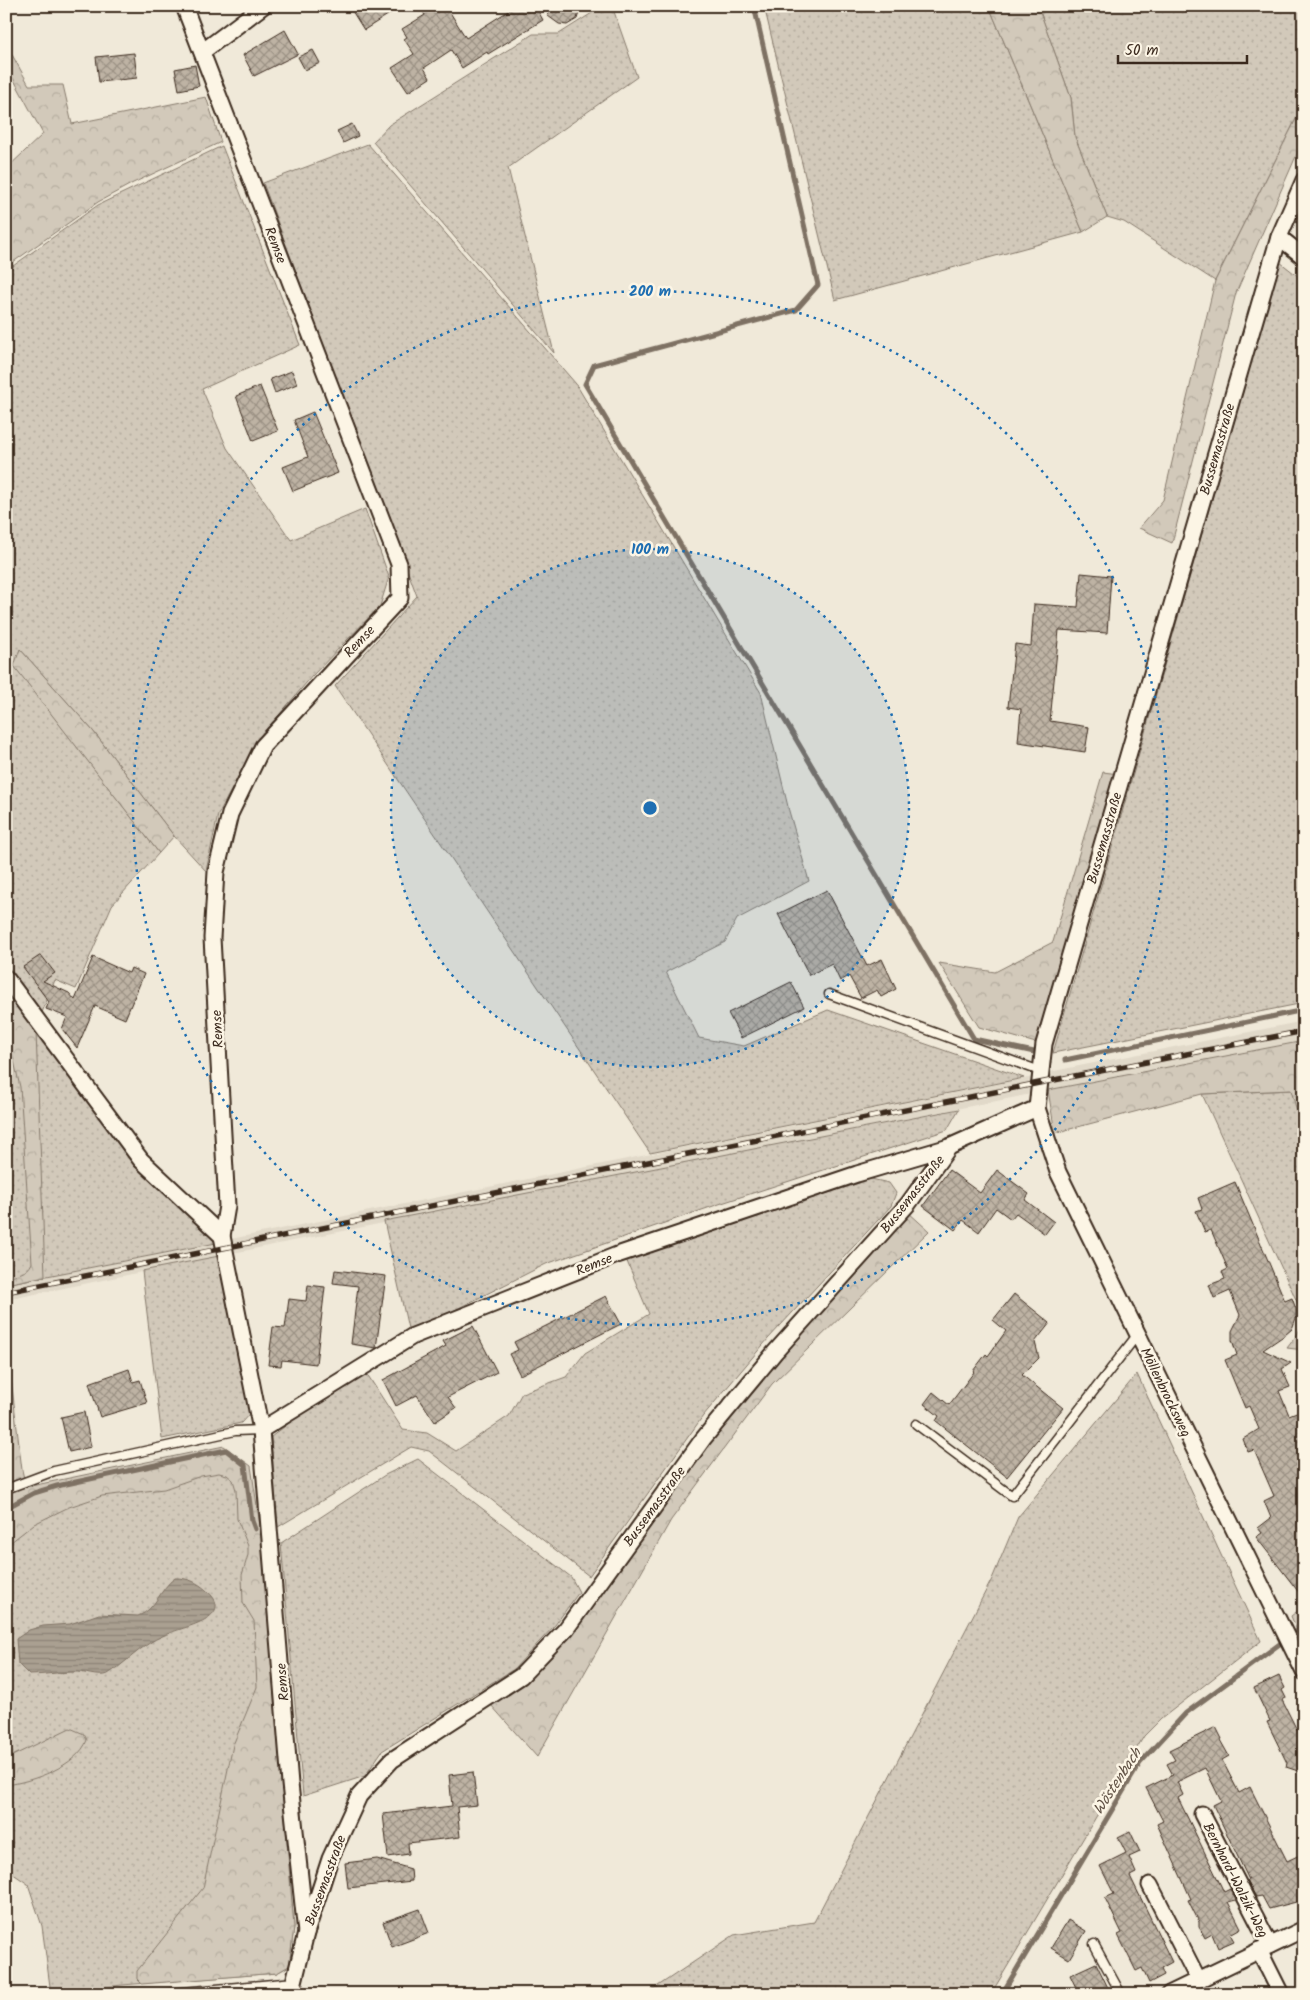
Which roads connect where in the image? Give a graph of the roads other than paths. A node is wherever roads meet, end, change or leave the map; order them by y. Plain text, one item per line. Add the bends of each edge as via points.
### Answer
1 (184, 6) edge
2 (264, 6) edge
3 (202, 52) junction
4 (1304, 180) edge
5 (1279, 237) junction
6 (1304, 257) edge
7 (6, 978) edge
8 (829, 994) dead end
9 (1040, 1071) junction
10 (1037, 1108) junction
11 (949, 1147) junction
12 (222, 1236) junction
13 (1138, 1334) junction
14 (916, 1424) dead end
15 (261, 1430) junction
16 (6, 1489) edge
17 (1304, 1672) edge
18 (1202, 1814) dead end
19 (1150, 1885) dead end
20 (1304, 1929) edge
21 (306, 1933) junction
22 (1094, 1944) dead end
23 (1265, 1948) junction
24 (1198, 1979) junction
25 (293, 1988) edge
26 (161, 1994) edge
27 (1121, 1994) edge
28 (1169, 1994) edge
29 (1281, 1994) edge

1 - 3 street, Remse
2 - 3 street
3 - 12 street, Remse via 399,564 400,598 262,746 230,814 216,872 212,938 227,1206
4 - 5 street, Bussemasstraße
5 - 6 street
5 - 9 street, Bussemasstraße via 1044,1044
7 - 12 street via 141,1160
8 - 9 lane
9 - 10 street, Bussemasstraße
10 - 11 street, Bussemasstraße
10 - 13 street, Möllenbrocksweg via 1058,1172
11 - 15 street, Remse via 857,1174 617,1255 413,1336
11 - 21 street, Bussemasstraße via 908,1204 775,1352 703,1439 566,1629 521,1676 392,1760 359,1796 330,1859
12 - 15 street, Remse
13 - 14 lane via 1012,1496
13 - 17 street, Möllenbrocksweg
15 - 16 lane, Remse via 235,1431 64,1469
15 - 21 street, Remse via 290,1784
18 - 23 street, Bernhard-Walzik-Weg
19 - 24 street
20 - 23 street
21 - 25 street, Bussemasstraße
22 - 27 lane
23 - 24 street
23 - 29 street, Bernhard-Walzik-Weg
24 - 28 street
25 - 26 lane

